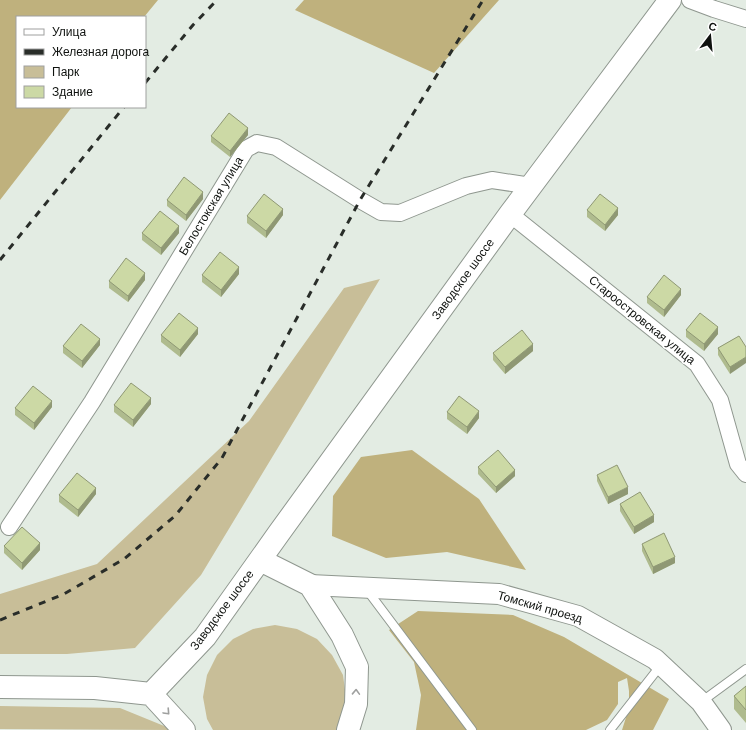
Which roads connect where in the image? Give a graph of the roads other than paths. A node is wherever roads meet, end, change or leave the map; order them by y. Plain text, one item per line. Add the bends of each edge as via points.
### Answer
1 (670, 0) edge
2 (690, 0) edge
3 (746, 19) edge
4 (531, 186) junction
5 (510, 214) junction
6 (746, 474) edge
7 (9, 527) dead end
8 (260, 560) junction
9 (310, 585) junction
10 (365, 587) junction
11 (661, 665) junction
12 (746, 669) edge
13 (0, 687) edge
14 (150, 694) junction
15 (701, 702) junction
16 (184, 730) edge
17 (348, 730) edge
18 (472, 730) edge
19 (610, 730) edge
20 (721, 730) edge

1 - 4 main road, Заводское шоссе
2 - 3 street
4 - 5 main road, Заводское шоссе
4 - 7 street, Белостокская улица via 492,180 466,186 400,213 381,212 276,147 257,143 246,150 92,402
5 - 6 street, Староостровская улица via 697,364 720,400 738,464
5 - 8 main road, Заводское шоссе
8 - 9 main road, Заводское шоссе
8 - 14 main road, Заводское шоссе via 205,637
9 - 10 street, Томский проезд
17 -> 9 main road via 356,704 357,667 342,635
10 - 11 street, Томский проезд via 499,594 578,616
10 - 18 lane
11 - 15 street, Томский проезд
11 - 19 lane
12 - 15 lane
13 - 14 main road via 95,688
14 -> 16 main road
15 - 20 street, Томский проезд

